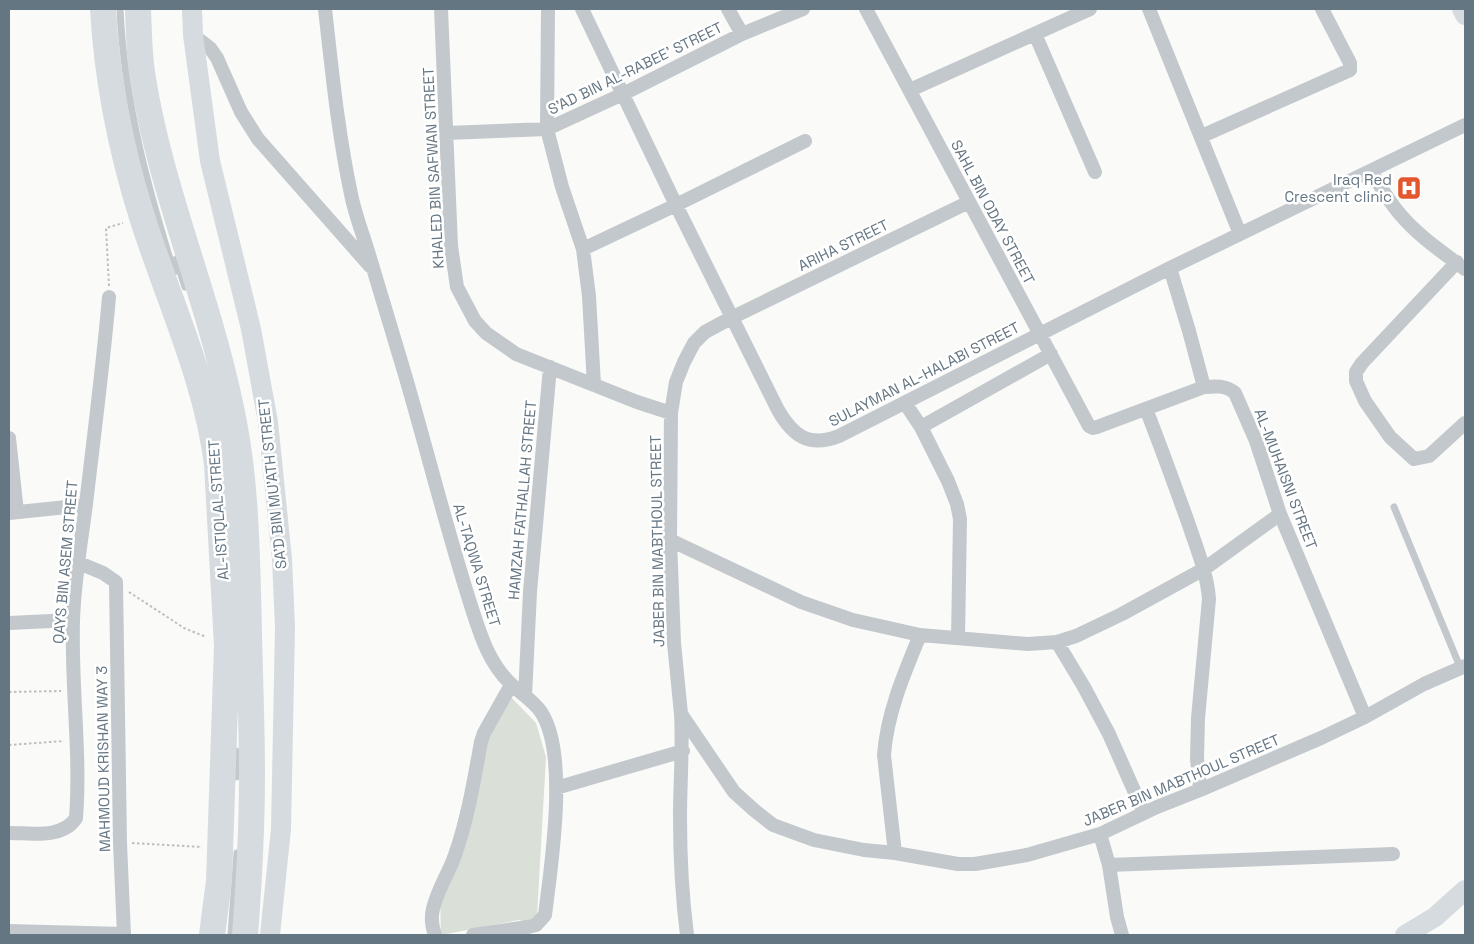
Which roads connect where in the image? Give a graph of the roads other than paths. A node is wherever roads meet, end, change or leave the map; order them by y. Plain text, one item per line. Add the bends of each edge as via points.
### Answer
1 (103, 9) edge
2 (120, 9) edge
3 (126, 9) edge
4 (138, 9) edge
5 (192, 9) edge
6 (325, 9) edge
7 (441, 9) edge
8 (548, 9) edge
9 (582, 9) edge
10 (728, 9) edge
11 (802, 9) edge
12 (866, 9) edge
13 (1090, 9) edge
14 (1149, 9) edge
15 (1322, 9) edge
16 (1462, 9) edge
17 (1465, 15) edge
18 (742, 34) junction
19 (1035, 34) junction
20 (193, 35) junction
21 (910, 90) junction
22 (622, 94) junction
23 (1465, 125) edge
24 (547, 129) junction
25 (447, 133) junction
26 (1202, 136) junction
27 (806, 141) dead end
28 (1371, 171) junction
29 (1095, 172) dead end
30 (969, 202) junction
31 (676, 206) junction
32 (1240, 234) junction
33 (583, 249) junction
34 (1461, 265) edge
35 (1170, 268) junction
36 (374, 269) junction
37 (180, 291) dead end
38 (109, 297) road end
39 (189, 298) dead end
40 (731, 318) junction
41 (1039, 334) junction
42 (1051, 354) junction
43 (550, 367) junction
44 (594, 385) junction
45 (1204, 387) junction
46 (905, 403) junction
47 (1146, 409) junction
48 (671, 413) junction
49 (217, 420) dead end
50 (1465, 423) edge
51 (922, 427) junction
52 (1092, 428) joint
53 (9, 438) edge
54 (227, 497) dead end
55 (86, 504) junction
56 (1394, 507) dead end
57 (13, 513) edge
58 (1280, 514) junction
59 (670, 540) junction
60 (79, 563) junction
61 (1204, 569) junction
62 (240, 578) dead end
63 (73, 620) junction
64 (9, 623) edge
65 (920, 634) junction
66 (958, 638) junction
67 (1057, 642) junction
68 (1463, 667) edge
69 (242, 673) dead end
70 (511, 685) junction
71 (525, 696) junction
72 (681, 714) junction
73 (1365, 716) junction
74 (237, 739) dead end
75 (243, 750) dead end
76 (682, 751) junction
77 (556, 788) junction
78 (1200, 790) junction
79 (1144, 813) junction
80 (9, 833) edge
81 (1100, 834) junction
82 (230, 846) junction
83 (895, 853) junction
84 (1393, 854) dead end
85 (1109, 865) junction
86 (1465, 890) edge
87 (9, 931) edge
88 (124, 935) edge
89 (212, 935) edge
90 (225, 935) edge
91 (231, 935) edge
92 (245, 935) edge
93 (270, 935) edge
94 (435, 935) edge
95 (473, 935) edge
96 (687, 935) edge
97 (1122, 935) edge
98 (1405, 935) edge

1 - 82 highway, AL-ISTIQLAL STREET via 120,139 213,435 227,646
2 - 37 lane via 127,83 137,140
3 - 39 lane via 141,124
4 - 92 highway, AL-ISTIQLAL STREET via 143,78 151,121 231,404 240,468 246,537 252,774
5 - 20 street, SA'D BIN MU'ATH STREET
6 - 36 street, AL-TAQWA STREET via 339,136 351,197
7 - 25 street, KHALED BIN SAFWAN STREET
8 - 24 street
9 - 22 street, SULAYMAN AL-HALABI STREET
10 - 18 street
11 - 18 street, S'AD BIN AL-RABEE' STREET
12 - 21 street, SAHL BIN ODAY STREET
13 - 19 street
14 - 26 street
15 - 26 street via 1351,67 1348,72
16 - 17 street
18 - 22 street, S'AD BIN AL-RABEE' STREET
19 - 21 street
19 - 29 street
20 - 36 street via 217,58 241,112 258,139
20 - 93 street, SA'D BIN MU'ATH STREET via 210,161 251,329 268,422 281,550 285,628 283,787
21 - 30 street, SAHL BIN ODAY STREET
22 - 24 street, S'AD BIN AL-RABEE' STREET
22 - 31 street, SULAYMAN AL-HALABI STREET
23 - 28 street, SULAYMAN AL-HALABI STREET
24 - 25 street, S'AD BIN AL-RABEE' STREET
24 - 33 street
25 - 43 street, KHALED BIN SAFWAN STREET via 451,246 454,273 463,300 486,333 516,354
26 - 32 street
27 - 31 street
28 - 32 street, SULAYMAN AL-HALABI STREET
28 - 34 street via 1400,215
30 - 40 street, ARIHA STREET
30 - 41 street, SAHL BIN ODAY STREET
31 - 33 street
31 - 40 street, SULAYMAN AL-HALABI STREET
32 - 35 street, SULAYMAN AL-HALABI STREET
33 - 44 street
34 - 50 street via 1362,363 1356,372 1356,380 1365,401 1390,437 1414,459 1429,456
35 - 41 street, SULAYMAN AL-HALABI STREET
35 - 45 street
36 - 70 street, AL-TAQWA STREET via 473,612 492,660
38 - 55 street, QAYS BIN ASEM STREET via 101,392
40 - 46 street, SULAYMAN AL-HALABI STREET via 785,423 801,438 830,440
40 - 48 street, JABER BIN MABTHOUL STREET via 705,332 694,343 676,382
41 - 42 street, SAHL BIN ODAY STREET
41 - 46 street, SULAYMAN AL-HALABI STREET
42 - 51 street
42 - 52 street, SAHL BIN ODAY STREET via 1086,424
43 - 44 street, KHALED BIN SAFWAN STREET
43 - 71 street, HAMZAH FATHALLAH STREET via 530,592
44 - 48 street, KHALED BIN SAFWAN STREET
45 - 47 street, AL-MUHAISNI STREET
45 - 58 street, AL-MUHAISNI STREET via 1221,386 1235,393 1256,441
46 - 51 street
47 - 52 street, AL-MUHAISNI STREET
47 - 61 street
48 - 59 street, JABER BIN MABTHOUL STREET
49 - 54 lane
51 - 66 street via 958,504
53 - 57 street
55 - 57 street
55 - 60 street, QAYS BIN ASEM STREET
56 - 68 lane
58 - 61 street
58 - 73 street, AL-MUHAISNI STREET
59 - 65 street via 801,602 853,620
59 - 72 street, JABER BIN MABTHOUL STREET via 672,612
60 - 63 street, QAYS BIN ASEM STREET
60 - 88 street, MAHMOUD KRISHAN WAY 3 via 116,582
61 - 67 street via 1122,614
61 - 78 street via 1209,599 1198,718
62 - 69 lane
63 - 64 street
63 - 80 street, QAYS BIN ASEM STREET via 76,818 64,830
65 - 66 street
65 - 83 street via 897,692 885,740
66 - 67 street via 1028,644
67 - 79 street via 1110,734
68 - 73 street, JABER BIN MABTHOUL STREET
70 - 71 street, AL-TAQWA STREET
70 - 94 street via 481,742 467,817 455,856 432,910
71 - 77 street, AL-TAQWA STREET via 546,719 554,748
72 - 76 street
72 - 83 street, JABER BIN MABTHOUL STREET via 734,792 773,825 814,840
73 - 78 street, JABER BIN MABTHOUL STREET
74 - 75 lane via 238,785
76 - 77 street
76 - 96 street via 681,869
77 - 95 street, AL-TAQWA STREET via 545,915 536,925
78 - 79 street, JABER BIN MABTHOUL STREET
79 - 81 street, JABER BIN MABTHOUL STREET
81 - 83 street, JABER BIN MABTHOUL STREET via 1027,855 975,864
81 - 85 street
82 - 89 highway, AL-ISTIQLAL STREET via 218,881
82 - 90 lane
82 - 91 lane
84 - 85 street
85 - 97 street
86 - 98 street via 1435,917
87 - 88 street

